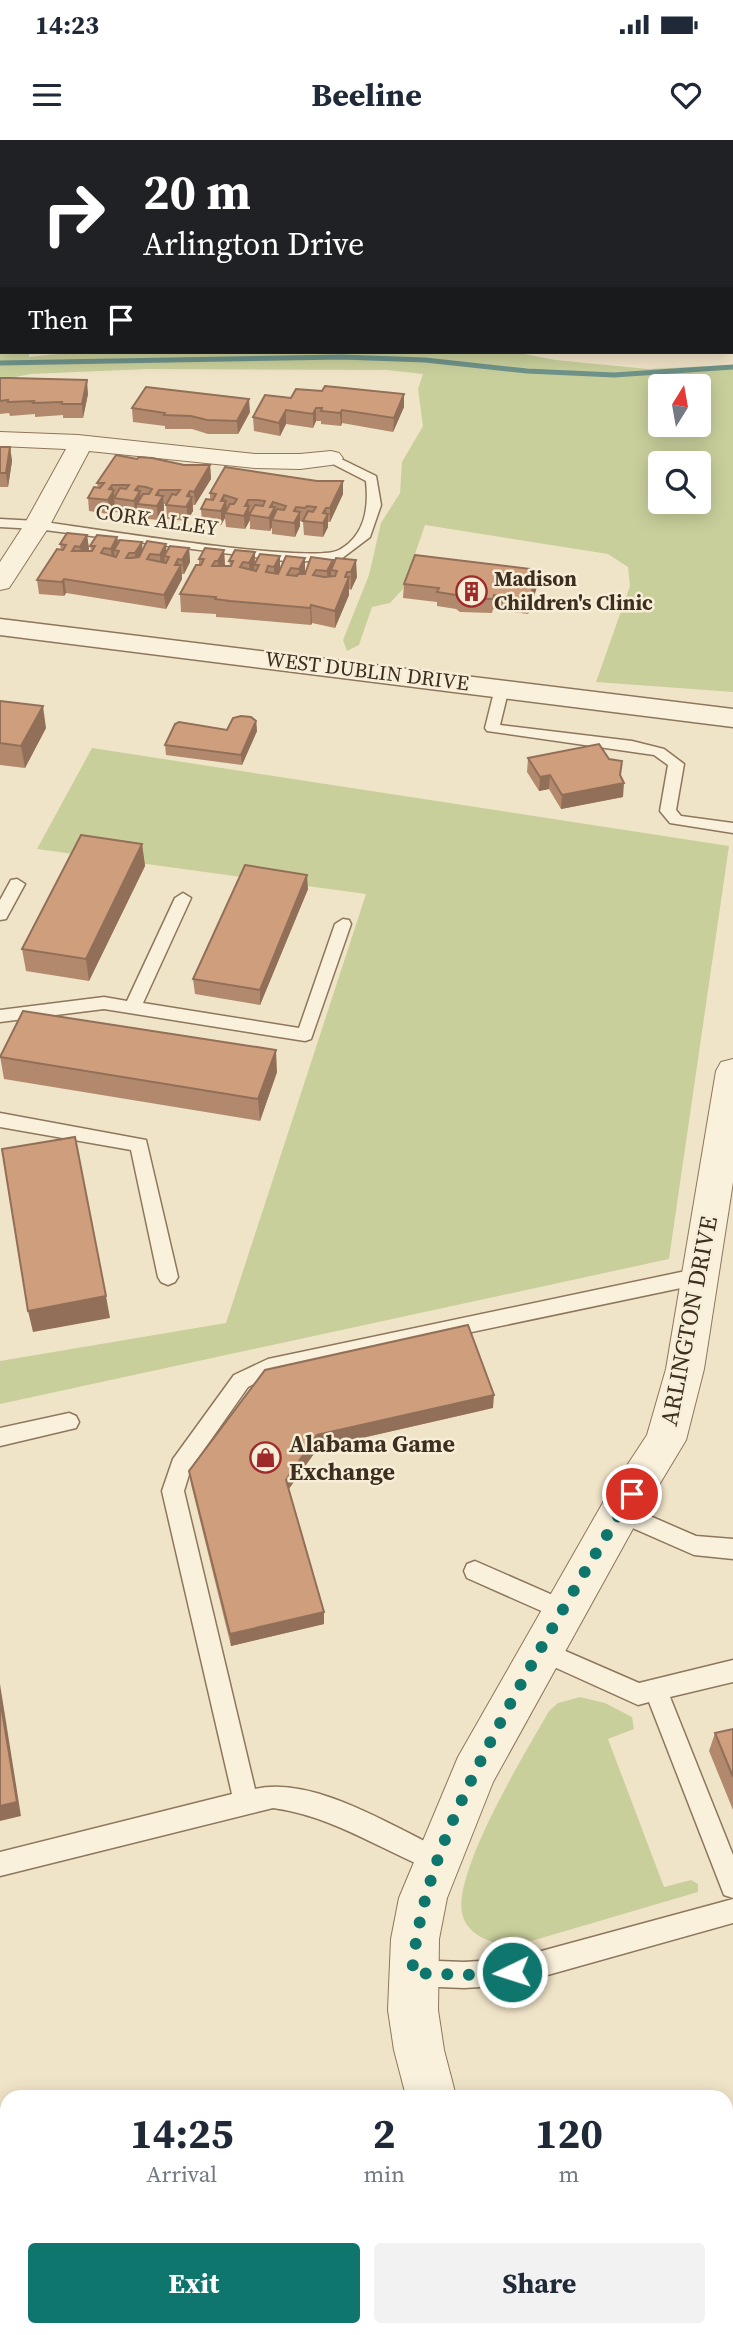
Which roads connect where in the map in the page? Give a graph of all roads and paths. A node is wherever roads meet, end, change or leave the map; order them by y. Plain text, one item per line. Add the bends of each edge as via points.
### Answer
1 (0, 439) edge
2 (80, 445) junction
3 (331, 458) joint
4 (0, 523) edge
5 (37, 525) junction
6 (0, 582) edge
7 (0, 627) edge
8 (502, 688) junction
9 (733, 718) edge
10 (733, 828) edge
11 (17, 884) dead end
12 (183, 898) dead end
13 (0, 915) edge
14 (343, 924) dead end
15 (132, 1008) junction
16 (0, 1016) edge
17 (733, 1071) edge
18 (0, 1120) edge
19 (701, 1276) junction
20 (168, 1277) dead end
21 (69, 1422) dead end
22 (0, 1437) edge
23 (621, 1513) junction
24 (733, 1549) edge
25 (475, 1571) dead end
26 (563, 1610) junction
27 (540, 1650) junction
28 (733, 1671) edge
29 (656, 1689) junction
30 (246, 1801) junction
31 (436, 1860) junction
32 (0, 1864) edge
33 (733, 1886) edge
34 (733, 1911) edge
35 (412, 1973) junction
36 (429, 2090) edge

1 - 2 street
2 - 3 street via 258,462
2 - 5 street
3 - 5 lane, CORK ALLEY via 372,479 375,505 363,537 341,555 292,558
4 - 5 lane, CORK ALLEY
5 - 6 street
7 - 8 street, WEST DUBLIN DRIVE
8 - 9 street, WEST DUBLIN DRIVE
8 - 10 lane via 492,727 659,752 676,764 668,811 676,820
11 - 13 lane
12 - 15 lane
14 - 15 lane via 306,1035
15 - 16 lane via 104,1003
17 - 19 street, ARLINGTON DRIVE
18 - 20 lane via 139,1145
19 - 23 street, ARLINGTON DRIVE via 685,1369 666,1440
19 - 30 lane via 268,1367 241,1381 181,1465 173,1491
21 - 22 lane
23 - 24 lane via 694,1545
23 - 26 street, ARLINGTON DRIVE
25 - 26 lane
26 - 27 street, ARLINGTON DRIVE
27 - 29 lane via 638,1694
27 - 31 street, ARLINGTON DRIVE via 474,1772
28 - 29 lane
29 - 33 lane
30 - 31 lane via 293,1797
30 - 32 lane
31 - 35 street, ARLINGTON DRIVE via 423,1898
34 - 35 lane via 512,1972
35 - 36 street, ARLINGTON DRIVE via 413,2010

